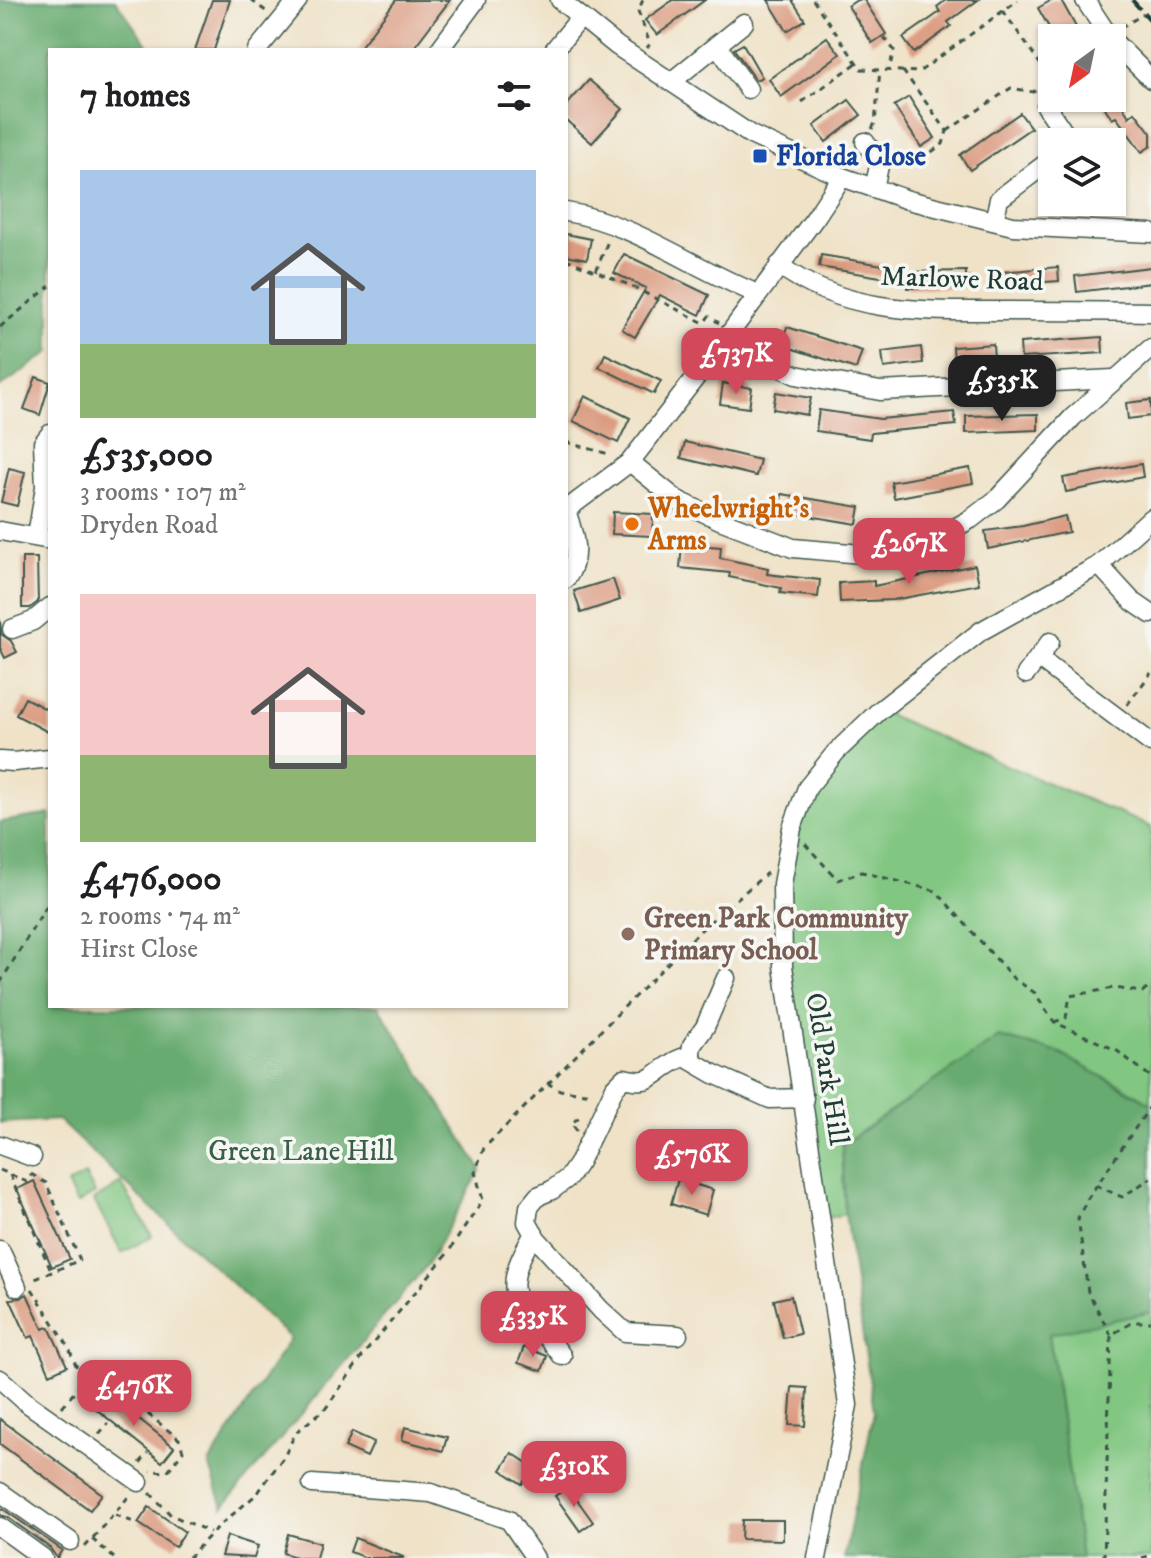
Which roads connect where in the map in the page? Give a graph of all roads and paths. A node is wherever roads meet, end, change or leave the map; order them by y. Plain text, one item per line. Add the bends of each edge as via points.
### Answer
1 (251, 0) edge
2 (298, 0) edge
3 (476, 0) edge
4 (560, 0) edge
5 (643, 0) edge
6 (813, 0) edge
7 (1018, 0) edge
8 (1085, 0) edge
9 (1151, 10) edge
10 (1003, 11) junction
11 (581, 17) junction
12 (279, 22) junction
13 (744, 23) dead end
14 (1101, 24) edge
15 (1126, 26) edge
16 (884, 37) dead end
17 (717, 45) junction
18 (259, 48) edge
19 (440, 48) edge
20 (556, 48) edge
21 (1126, 53) edge
22 (638, 60) junction
23 (1038, 60) edge
24 (857, 63) junction
25 (880, 70) junction
26 (889, 70) junction
27 (903, 71) junction
28 (1151, 79) edge
29 (671, 82) junction
30 (748, 89) dead end
31 (1038, 89) edge
32 (802, 102) dead end
33 (947, 131) junction
34 (865, 142) joint
35 (911, 166) dead end
36 (1038, 170) edge
37 (842, 177) junction
38 (874, 188) junction
39 (568, 212) edge
40 (994, 221) junction
41 (614, 226) junction
42 (1151, 233) edge
43 (568, 260) edge
44 (779, 265) junction
45 (596, 271) junction
46 (48, 288) edge
47 (758, 294) junction
48 (1151, 312) edge
49 (0, 327) edge
50 (727, 336) junction
51 (1151, 348) edge
52 (1113, 379) junction
53 (1045, 384) junction
54 (1066, 426) junction
55 (48, 437) edge
56 (568, 442) edge
57 (630, 462) junction
58 (568, 508) edge
59 (568, 516) edge
60 (1151, 518) edge
61 (0, 531) edge
62 (44, 538) edge
63 (1099, 565) junction
64 (568, 575) edge
65 (48, 609) edge
66 (1151, 614) edge
67 (12, 629) dead end
68 (1050, 642) dead end
69 (1038, 658) junction
70 (1151, 673) edge
71 (1026, 674) dead end
72 (1117, 718) junction
73 (1151, 743) edge
74 (48, 758) edge
75 (0, 761) edge
76 (792, 828) junction
77 (787, 856) junction
78 (48, 903) edge
79 (726, 978) dead end
80 (0, 983) edge
81 (1151, 987) edge
82 (1054, 1022) junction
83 (691, 1055) junction
84 (1151, 1077) edge
85 (546, 1083) junction
86 (597, 1094) dead end
87 (804, 1098) junction
88 (1151, 1105) edge
89 (0, 1145) edge
90 (32, 1166) junction
91 (0, 1170) edge
92 (10, 1175) junction
93 (1151, 1178) edge
94 (1096, 1185) junction
95 (534, 1234) junction
96 (0, 1250) edge
97 (52, 1272) junction
98 (17, 1287) dead end
99 (1151, 1322) edge
100 (678, 1335) dead end
101 (1111, 1335) junction
102 (562, 1356) dead end
103 (0, 1379) edge
104 (83, 1382) junction
105 (57, 1412) dead end
106 (108, 1423) dead end
107 (97, 1437) dead end
108 (148, 1453) dead end
109 (140, 1473) junction
110 (312, 1484) dead end
111 (0, 1492) edge
112 (115, 1515) junction
113 (136, 1523) dead end
114 (0, 1527) edge
115 (211, 1533) junction
116 (92, 1539) junction
117 (75, 1546) joint
118 (1151, 1555) edge
119 (531, 1556) edge
120 (43, 1558) edge
121 (114, 1558) edge
122 (188, 1558) edge
123 (817, 1558) edge
124 (1104, 1558) edge
125 (1142, 1558) edge

1 - 12 path
2 - 12 street
3 - 19 street
4 - 11 street
5 - 22 path via 638,11 650,44
6 - 24 path
7 - 10 path
8 - 14 street
9 - 15 path
10 - 23 path
10 - 27 path via 919,72
11 - 20 street
11 - 22 street
12 - 18 street
13 - 17 street
16 - 26 path via 894,50
17 - 29 street
17 - 30 street
21 - 28 street
22 - 29 street
24 - 25 path via 861,69
24 - 32 path
25 - 26 path
25 - 34 path via 875,123
26 - 27 path
27 - 33 path
29 - 37 street via 751,135
31 - 33 path via 1011,88
33 - 35 path via 943,144
34 - 38 street via 880,162
36 - 40 street via 999,199
37 - 38 street
37 - 44 street
38 - 40 street
39 - 41 street
40 - 42 street
41 - 45 path
41 - 47 street
43 - 45 path
44 - 47 street
44 - 48 street, Marlowe Road via 836,297 885,308
45 - 50 path via 704,323 709,316
46 - 49 path
47 - 50 street
50 - 53 street via 796,375 880,391
50 - 57 street
51 - 52 street
52 - 53 street
52 - 54 street
53 - 54 street via 1064,396 1070,412
54 - 57 street via 971,519 921,543 873,555 793,548 677,500
55 - 62 street via 43,443
56 - 57 path
57 - 58 street
59 - 64 street via 576,541 575,563
60 - 63 street, Old Park Hill
61 - 62 street
63 - 66 street
63 - 76 street, Old Park Hill via 981,631 879,711 807,788
65 - 67 street
68 - 69 street
69 - 71 street
69 - 72 street
70 - 72 path
72 - 73 street
74 - 75 street
76 - 77 street, Old Park Hill
76 - 82 path via 838,880 862,872 936,891 1013,978 1035,993
77 - 85 path via 705,926
77 - 87 street, Old Park Hill via 783,966
78 - 80 path
79 - 83 street
81 - 82 path via 1070,996 1066,1018
82 - 84 path via 1116,1050
83 - 87 street via 690,1060 714,1074 770,1099
83 - 95 street via 642,1083 624,1078 615,1087 569,1177 529,1207 527,1222
85 - 86 path
85 - 115 path via 484,1148 475,1172 483,1200 447,1254 326,1408 296,1432 257,1494
87 - 123 street, Old Park Hill via 848,1405
88 - 94 path
89 - 90 street
90 - 92 path via 27,1182
90 - 97 path via 46,1183 80,1260
91 - 92 path
92 - 97 path
93 - 94 path via 1122,1197
94 - 101 path via 1078,1218 1088,1292
95 - 100 street via 625,1332
95 - 102 street via 520,1257 514,1289 518,1305
96 - 98 street
97 - 104 path via 27,1282 68,1346
99 - 101 path via 1133,1322
101 - 124 path
103 - 109 street via 18,1397
104 - 105 path
104 - 109 path via 122,1393 179,1439 183,1451 167,1472
106 - 107 path
108 - 109 path
109 - 112 path
109 - 115 path via 171,1515
110 - 119 street via 431,1493 509,1520
111 - 117 street
112 - 113 path
112 - 116 path
114 - 120 street
115 - 122 path
116 - 117 path
116 - 121 path
118 - 125 path

